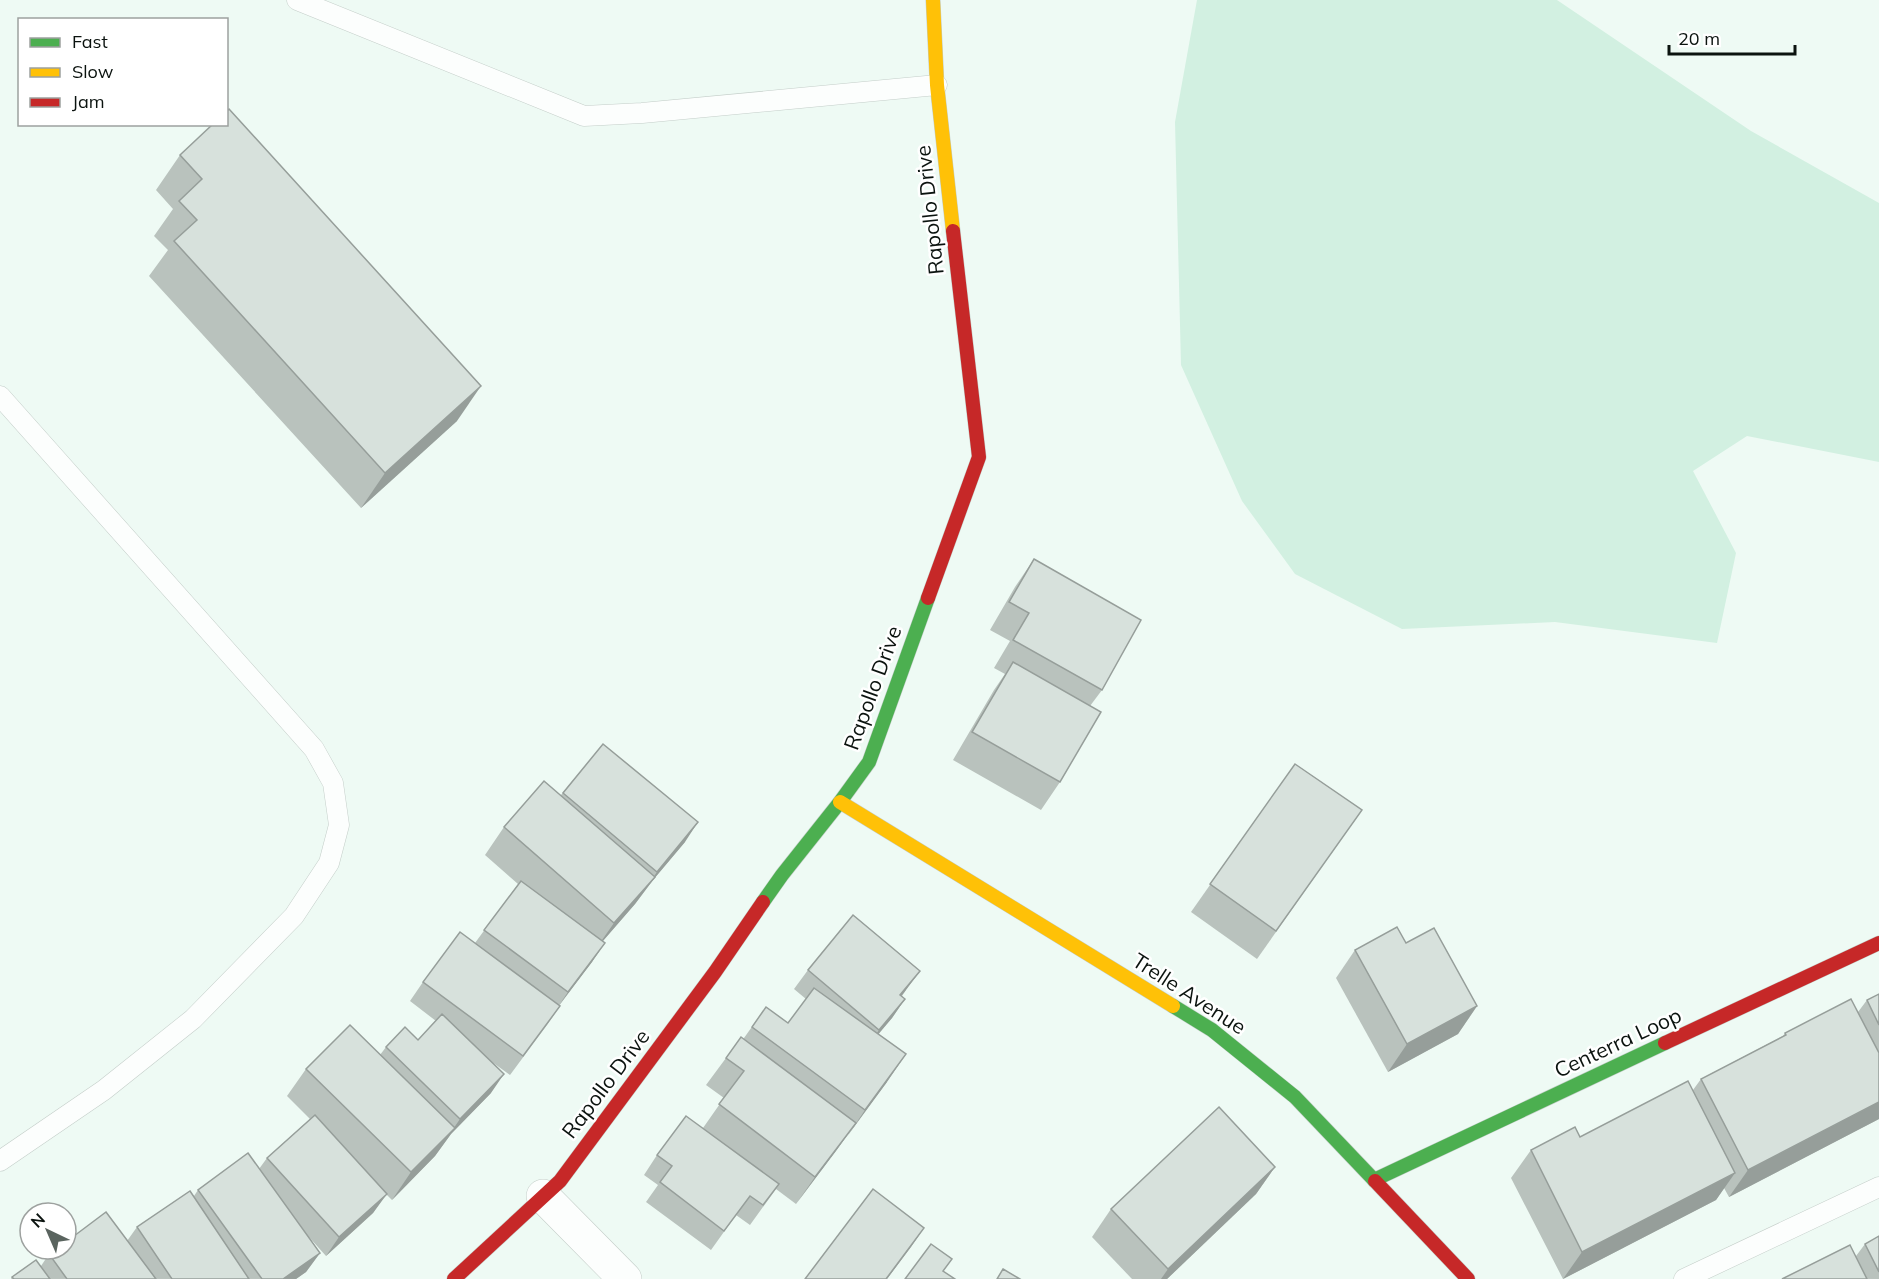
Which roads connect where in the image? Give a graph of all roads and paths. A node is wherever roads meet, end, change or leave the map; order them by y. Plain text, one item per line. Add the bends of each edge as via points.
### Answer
1 (297, 0) edge
2 (933, 0) edge
3 (937, 85) junction
4 (0, 396) edge
5 (840, 802) junction
6 (1879, 943) edge
7 (0, 1161) edge
8 (1374, 1180) junction
9 (1879, 1187) edge
10 (543, 1196) junction
11 (454, 1279) edge
12 (625, 1279) edge
13 (1468, 1279) edge
14 (1683, 1279) edge

1 - 3 lane via 584,116
2 - 3 street, Rapollo Drive
3 - 5 street, Rapollo Drive via 979,457 869,762
4 - 7 lane via 314,749 333,783 339,825 329,863 294,916 193,1018 104,1090
5 - 8 street, Trelle Avenue via 1212,1030 1295,1097
5 - 10 street, Rapollo Drive via 782,875 560,1181
6 - 8 street, Centerra Loop
8 - 13 street, Trelle Avenue
9 - 14 lane
10 - 11 street, Rapollo Drive
10 - 12 street

